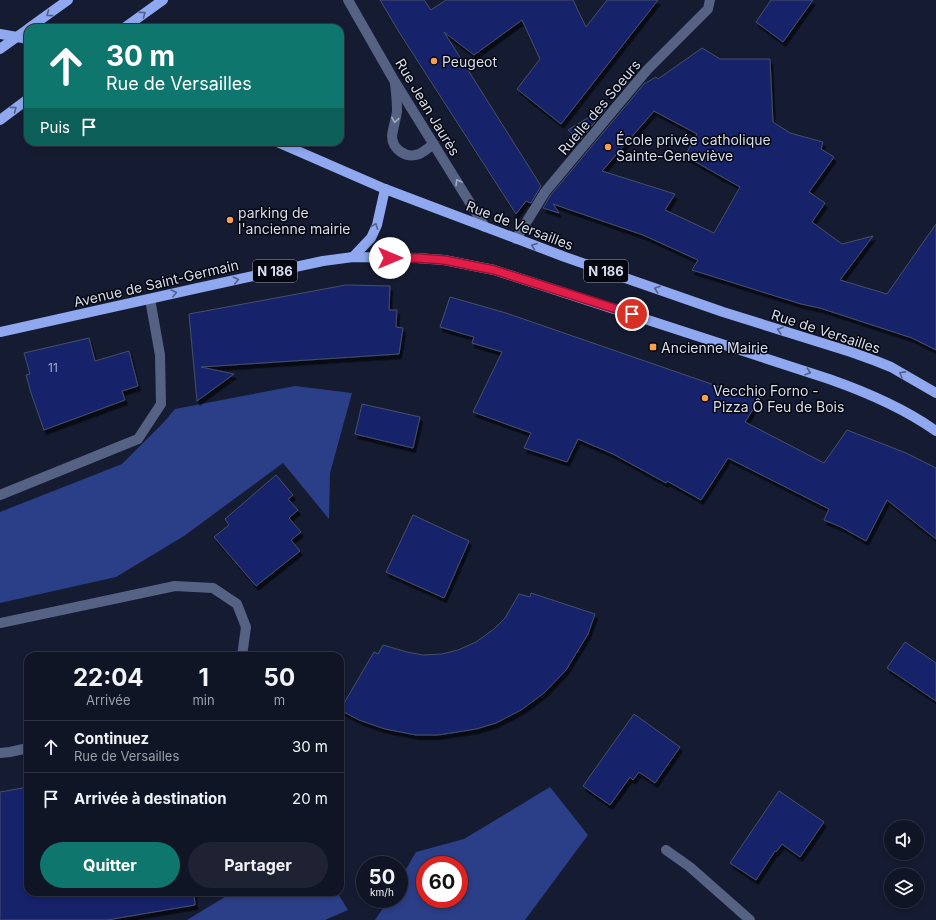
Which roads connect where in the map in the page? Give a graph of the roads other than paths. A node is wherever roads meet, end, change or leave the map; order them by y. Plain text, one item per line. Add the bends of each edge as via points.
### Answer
1 (68, 0) edge
2 (163, 0) edge
3 (348, 0) edge
4 (710, 0) edge
5 (35, 24) edge
6 (130, 24) edge
7 (24, 32) edge
8 (0, 34) edge
9 (24, 38) edge
10 (0, 49) edge
11 (395, 82) junction
12 (24, 102) edge
13 (0, 120) edge
14 (434, 144) junction
15 (286, 146) edge
16 (386, 189) junction
17 (485, 227) junction
18 (516, 239) junction
19 (353, 257) junction
20 (150, 299) junction
21 (0, 332) edge
22 (936, 393) edge
23 (936, 431) edge
24 (0, 494) edge
25 (0, 623) edge
26 (243, 652) edge
27 (24, 749) edge
28 (0, 753) edge
29 (666, 850) dead end
30 (750, 920) edge

1 -> 5 main road
6 -> 2 main road
3 - 11 street, Rue Jean Jaurès
4 - 18 street, Ruelle des Soeurs via 708,9 647,70 545,192
7 - 10 main road
8 - 9 main road
11 - 14 street, Rue Jean Jaurès
11 -> 14 street via 397,110 393,143 403,154 411,156
13 -> 12 main road
17 -> 14 street, Rue Jean Jaurès
15 - 16 main road, Rue de Versailles / N 186
16 - 17 main road, Rue de Versailles / N 186
19 -> 16 main road via 371,238
17 - 18 main road, Rue de Versailles / N 186
22 -> 18 main road, Rue de Versailles / N 186 via 876,361 723,312
20 -> 19 main road, Avenue de Saint-Germain / N 186 via 323,261
19 -> 23 main road, Avenue de Saint-Germain / N 186 via 444,260 494,270 830,379 860,390
20 - 21 main road, Avenue de Saint-Germain / N 186
20 - 24 street via 160,355 161,404 138,439
25 - 26 street via 175,586 213,588 238,604 246,627
27 - 28 street
29 - 30 street via 690,867

